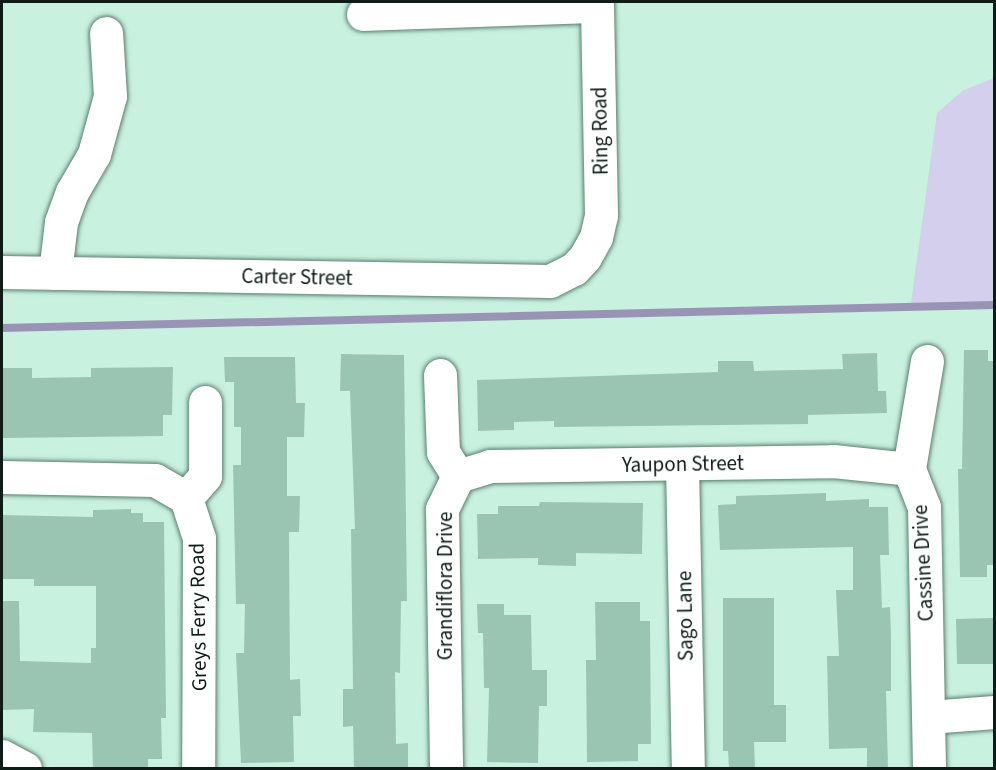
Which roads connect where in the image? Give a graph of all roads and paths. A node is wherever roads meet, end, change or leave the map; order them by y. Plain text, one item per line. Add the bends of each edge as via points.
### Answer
1 (597, 4) edge
2 (363, 14) dead end
3 (106, 33) dead end
4 (585, 257) joint
5 (2, 272) edge
6 (55, 273) junction
7 (927, 361) dead end
8 (440, 375) dead end
9 (205, 402) dead end
10 (682, 464) junction
11 (909, 469) junction
12 (458, 476) junction
13 (2, 477) edge
14 (186, 498) junction
15 (994, 712) edge
16 (929, 717) junction
17 (2, 756) edge
18 (25, 768) edge
19 (198, 768) edge
20 (446, 768) edge
21 (688, 768) edge
22 (929, 768) edge

1 - 2 street
1 - 4 street, Ring Road via 601,215 596,237
3 - 6 street via 110,96 94,154 72,192 61,222
4 - 6 street, Carter Street via 574,269 550,281
5 - 6 street, Carter Street
7 - 11 street
8 - 12 street via 442,452
9 - 14 street via 205,476
10 - 11 street, Yaupon Street via 833,461
10 - 12 street, Yaupon Street via 490,466
10 - 21 street, Sago Lane
11 - 16 street, Cassine Drive via 924,507
12 - 20 street, Grandiflora Drive via 442,509
13 - 14 street via 155,480
14 - 19 street, Greys Ferry Road via 199,538
15 - 16 street
16 - 22 street, Cassine Drive
17 - 18 street

